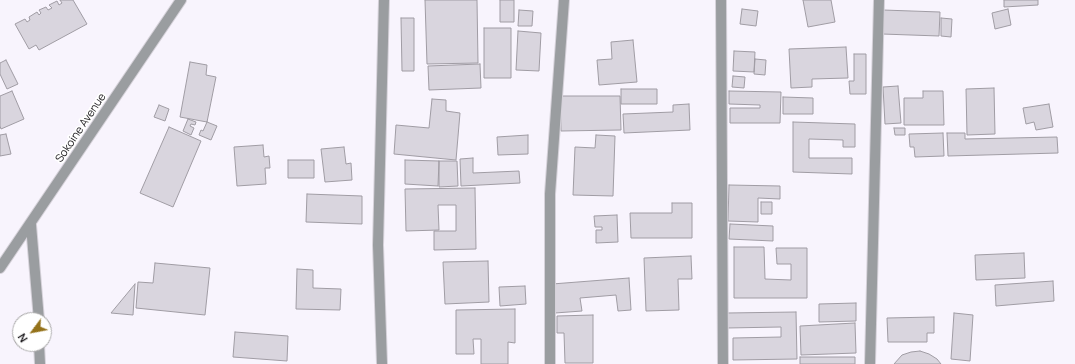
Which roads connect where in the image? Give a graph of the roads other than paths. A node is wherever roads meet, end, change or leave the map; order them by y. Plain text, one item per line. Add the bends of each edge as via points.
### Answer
1 (181, 0) edge
2 (384, 0) edge
3 (564, 0) edge
4 (721, 0) edge
5 (879, 0) edge
6 (30, 225) junction
7 (0, 268) edge
8 (38, 312) edge
9 (39, 352) edge
10 (40, 364) edge
11 (382, 364) edge
12 (550, 364) edge
13 (723, 364) edge
14 (870, 364) edge

1 - 6 street, Sokoine Avenue
2 - 11 street via 378,245
3 - 12 street via 550,194
4 - 13 street
5 - 14 street
6 - 7 street, Sokoine Avenue
6 - 8 street
9 - 10 street

